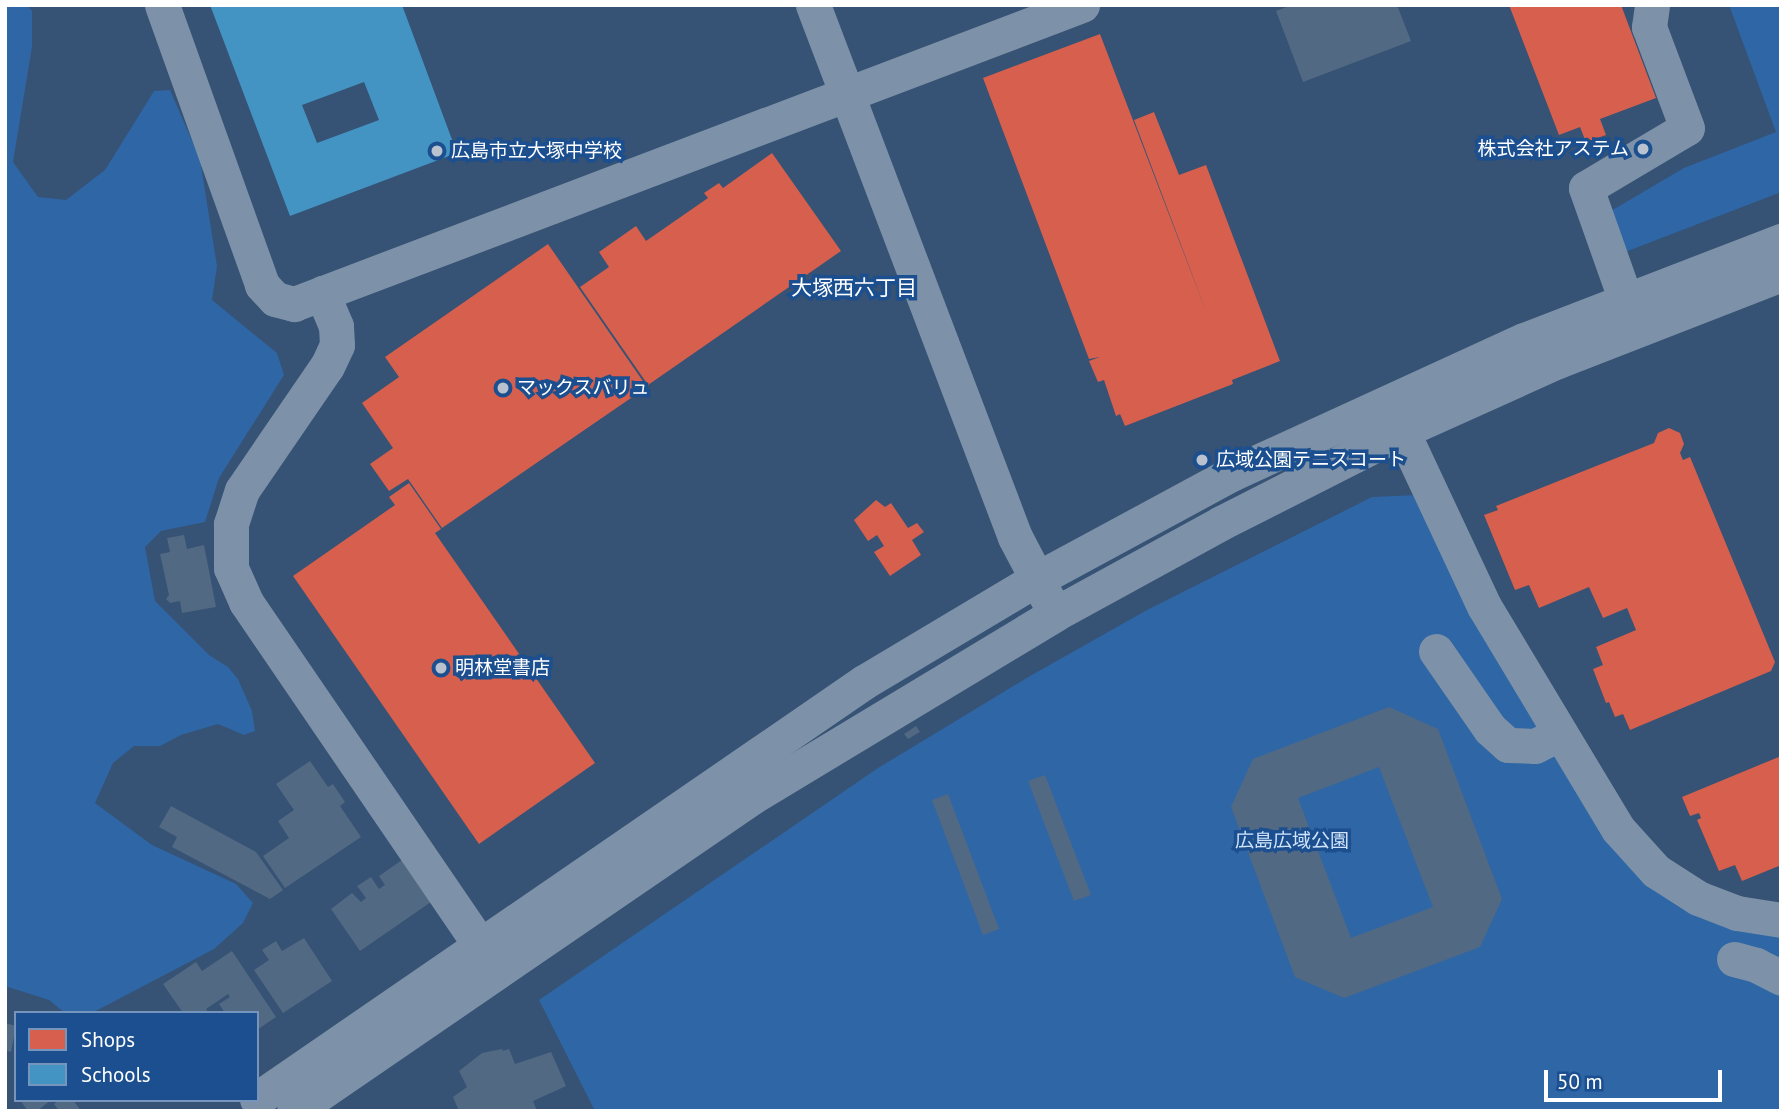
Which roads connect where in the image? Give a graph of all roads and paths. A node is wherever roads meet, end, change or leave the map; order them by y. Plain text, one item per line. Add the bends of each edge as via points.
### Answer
1 (162, 5) edge
2 (813, 5) edge
3 (1082, 5) edge
4 (1652, 5) edge
5 (847, 93) junction
6 (1781, 242) edge
7 (1781, 274) edge
8 (322, 293) junction
9 (1626, 301) junction
10 (1402, 431) junction
11 (1037, 579) junction
12 (1055, 614) junction
13 (1436, 651) dead end
14 (1560, 733) junction
15 (1781, 920) edge
16 (481, 946) junction
17 (1734, 959) dead end
18 (1781, 978) edge
19 (259, 1098) edge
20 (294, 1111) edge

1 - 8 street via 262,285 275,299 294,304
2 - 5 street
3 - 5 street
4 - 9 street via 1649,27 1687,128 1586,188
5 - 8 street
5 - 11 street via 1015,537
6 - 9 street
7 - 10 street via 1558,361
8 - 16 street via 336,326 337,345 242,490 231,524 231,568 246,602
9 - 11 street via 1524,340 1231,474
10 - 12 street
10 - 14 street via 1484,607
11 - 12 street
11 - 16 street via 864,682
12 - 20 street via 752,797
13 - 14 street via 1490,729 1508,745 1535,746
14 - 15 street via 1618,829 1656,871 1717,907
16 - 19 street
17 - 18 street

